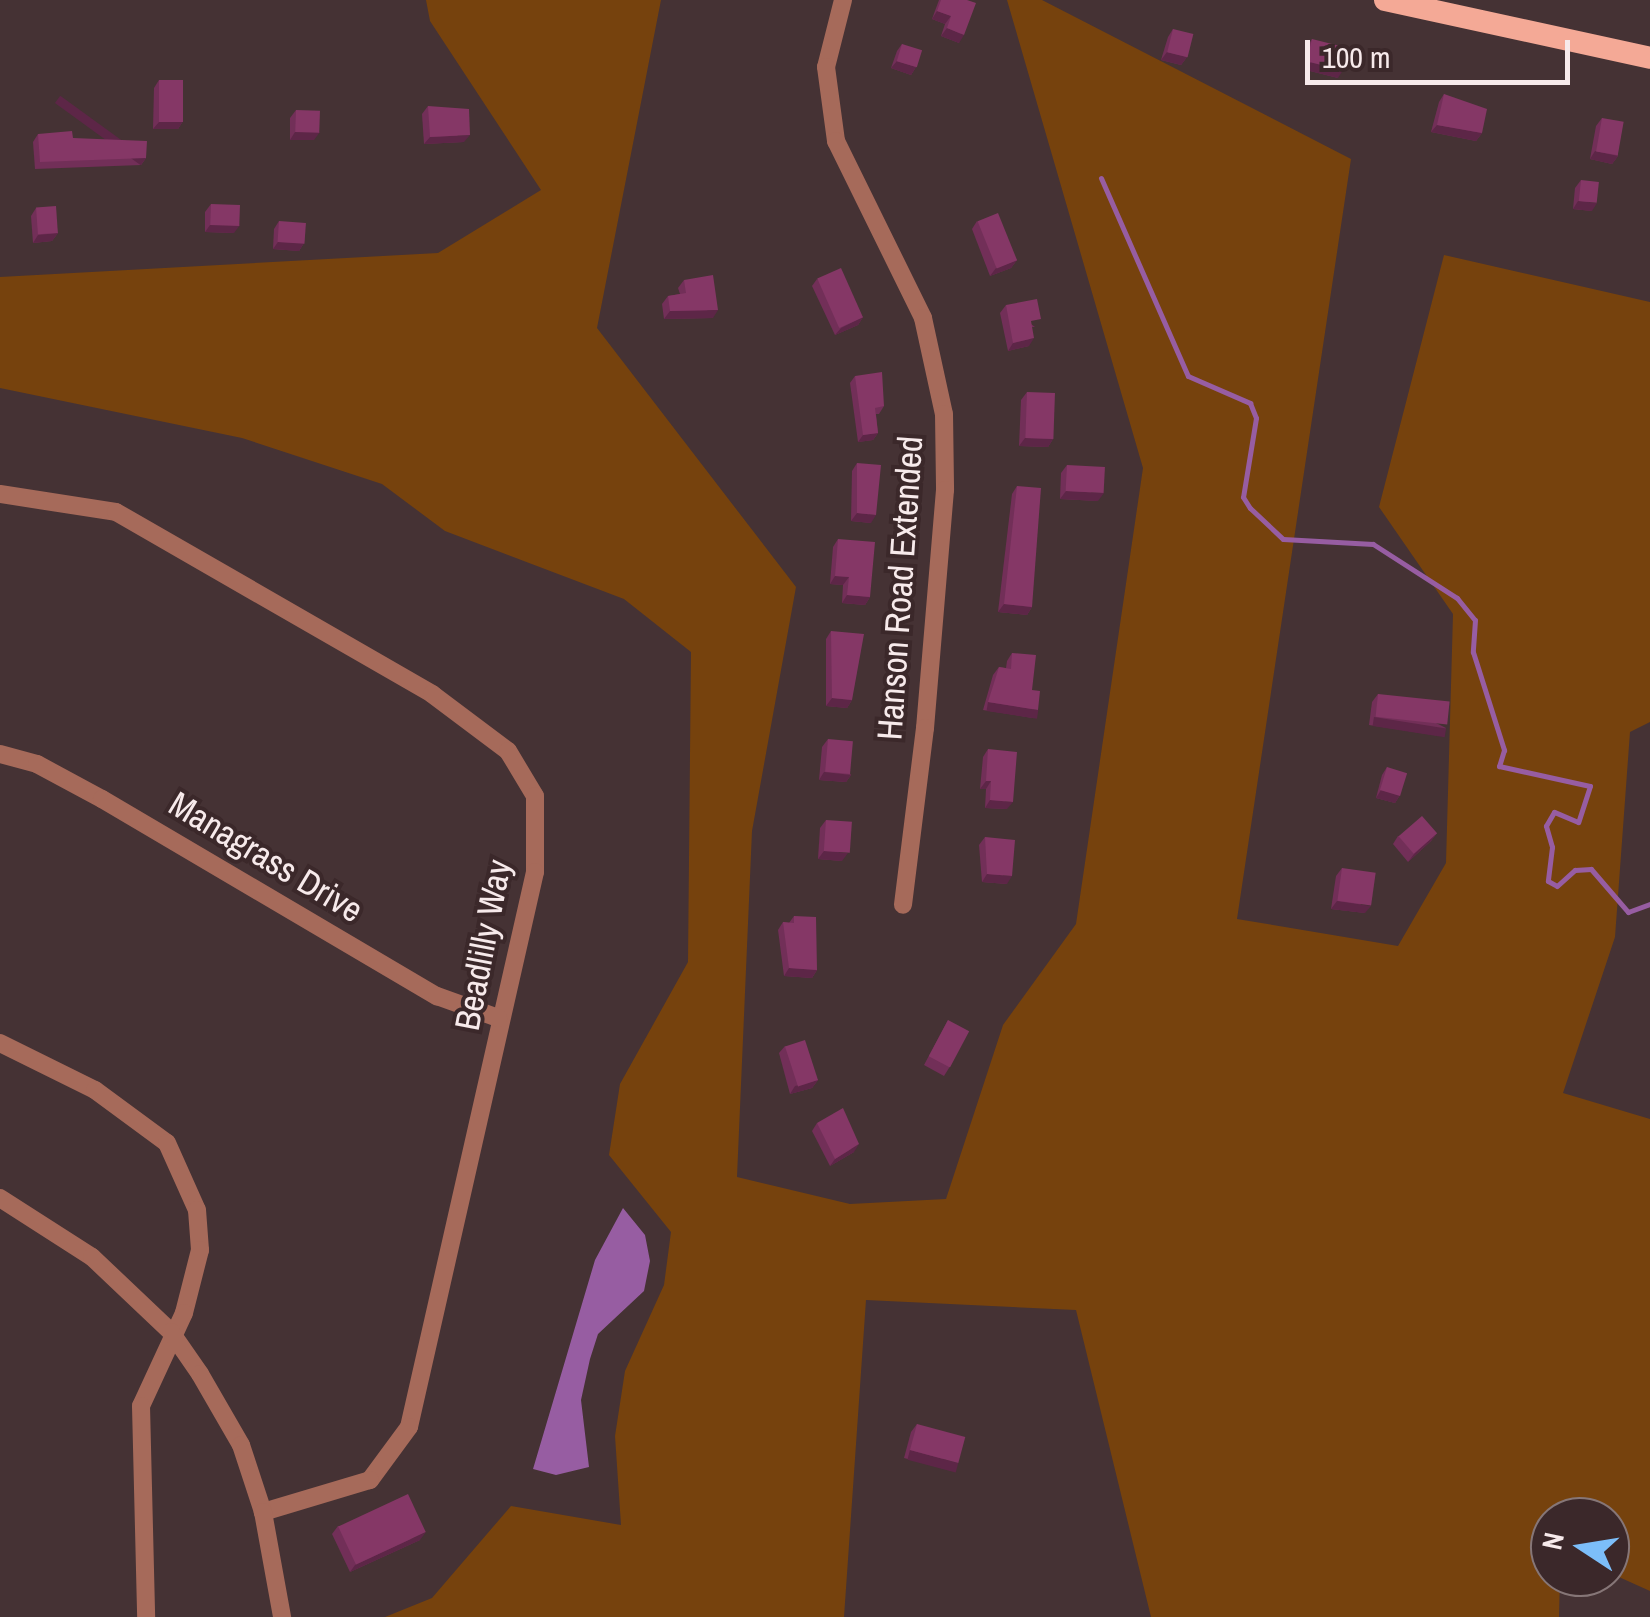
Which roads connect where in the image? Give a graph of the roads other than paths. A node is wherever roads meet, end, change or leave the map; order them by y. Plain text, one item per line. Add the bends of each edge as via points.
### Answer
1 (843, 0) edge
2 (1386, 0) edge
3 (1650, 58) edge
4 (0, 494) edge
5 (0, 754) edge
6 (903, 905) dead end
7 (498, 1018) junction
8 (0, 1043) edge
9 (0, 1198) edge
10 (171, 1332) junction
11 (263, 1512) junction
12 (146, 1617) edge
13 (282, 1617) edge

1 - 6 street, Hanson Road Extended via 826,67 836,142 922,318 944,414 945,490 926,728
2 - 3 main road
4 - 7 street, Beadlilly Way via 116,512 432,694 508,751 535,796 535,872
5 - 7 street, Managrass Drive via 37,764 102,799 437,996
7 - 11 street, Beadlilly Way via 466,1193 410,1427 370,1480
8 - 10 street via 95,1090 166,1142 197,1210 200,1250 184,1312
9 - 10 street via 92,1257
10 - 11 street via 241,1445
10 - 12 street via 142,1406
11 - 13 street

